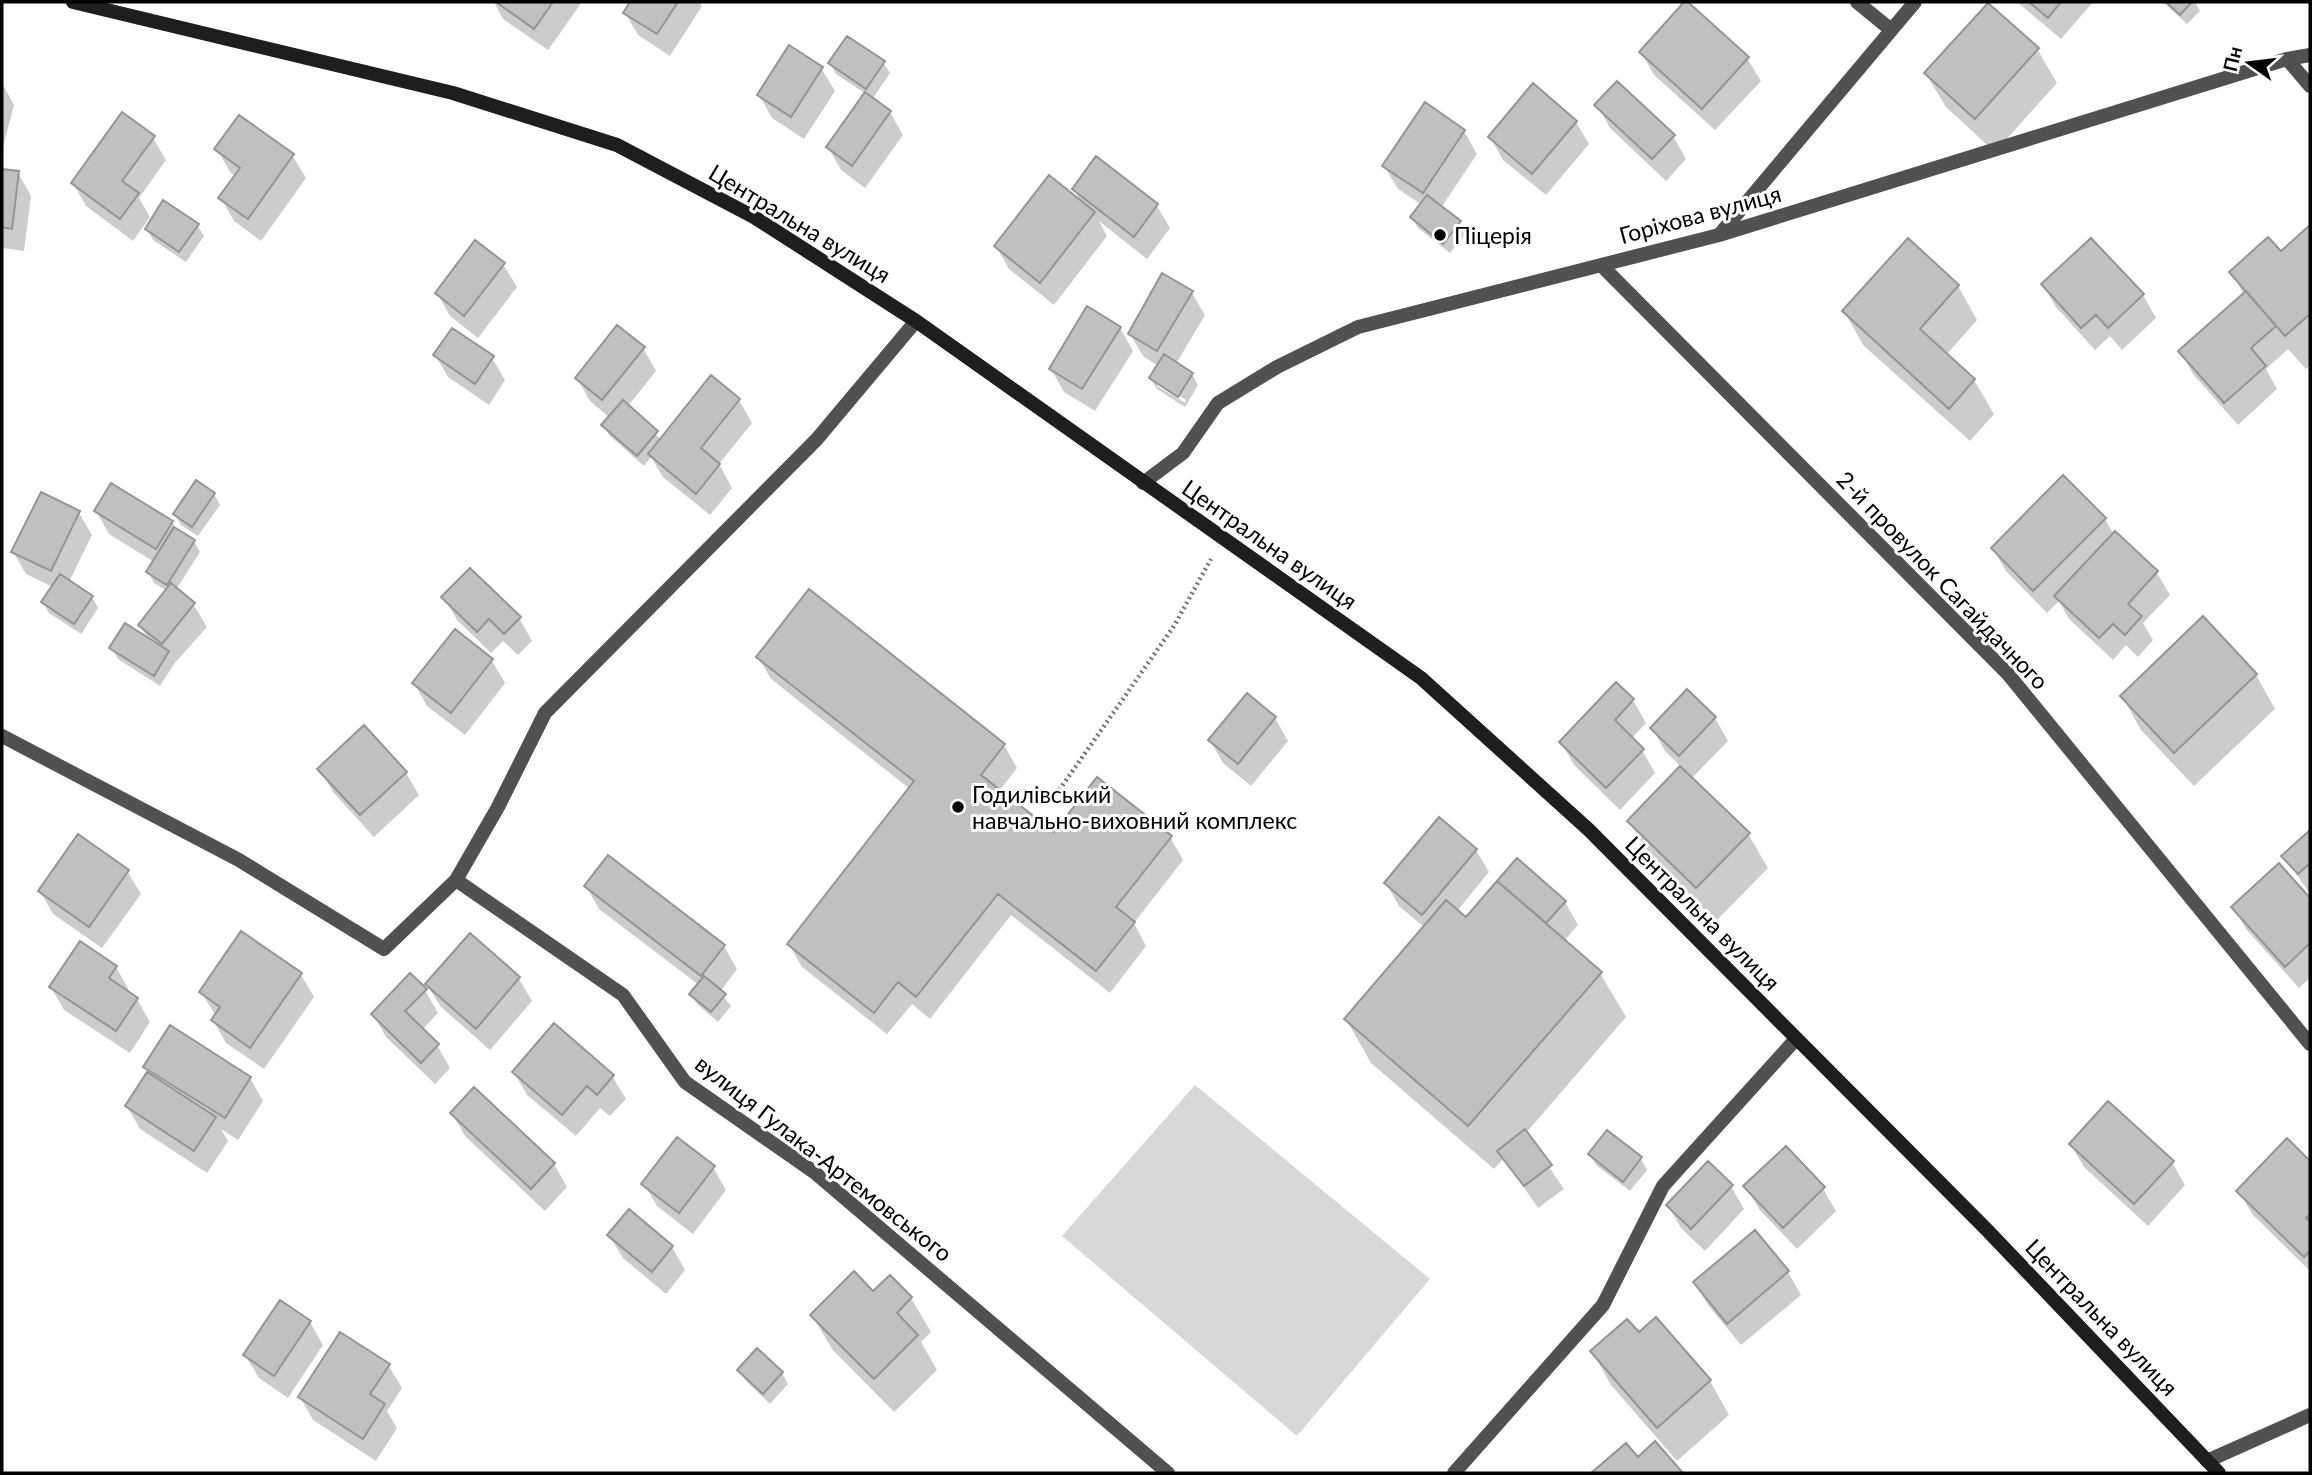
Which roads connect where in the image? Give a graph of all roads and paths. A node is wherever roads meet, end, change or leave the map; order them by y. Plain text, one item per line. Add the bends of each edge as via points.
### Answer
1 (73, 2) edge
2 (1857, 2) edge
3 (1915, 2) edge
4 (1890, 29) junction
5 (2310, 55) edge
6 (2287, 58) junction
7 (2310, 86) edge
8 (1719, 235) junction
9 (1601, 265) junction
10 (916, 321) junction
11 (1143, 482) junction
12 (1223, 537) junction
13 (2, 736) edge
14 (1053, 799) dead end
15 (456, 880) junction
16 (1795, 1040) junction
17 (2310, 1044) edge
18 (2310, 1415) edge
19 (2207, 1461) junction
20 (1168, 1473) edge
21 (1454, 1473) edge
22 (2219, 1473) edge

1 - 10 main road, Центральна вулиця via 453,93 617,145 754,217
2 - 4 street
3 - 4 street
4 - 8 street
5 - 6 street, Горіхова вулиця
6 - 7 street
6 - 8 street, Горіхова вулиця
8 - 9 street, Горіхова вулиця
9 - 11 street, Горіхова вулиця via 1358,327 1218,403 1183,453
9 - 17 street, 2-й провулок Сагайдачного via 2008,674
10 - 11 main road, Центральна вулиця
10 - 15 street via 817,439 544,713
11 - 12 main road, Центральна вулиця
12 - 14 path via 1174,626
12 - 16 main road, Центральна вулиця via 1421,678 1589,830
13 - 15 street via 239,860 384,949
15 - 20 street, вулиця Гулака-Артемовського via 623,995 685,1082 814,1172
16 - 19 main road, Центральна вулиця via 1988,1231
16 - 21 street via 1663,1186 1603,1305
18 - 19 street
19 - 22 main road, Центральна вулиця

